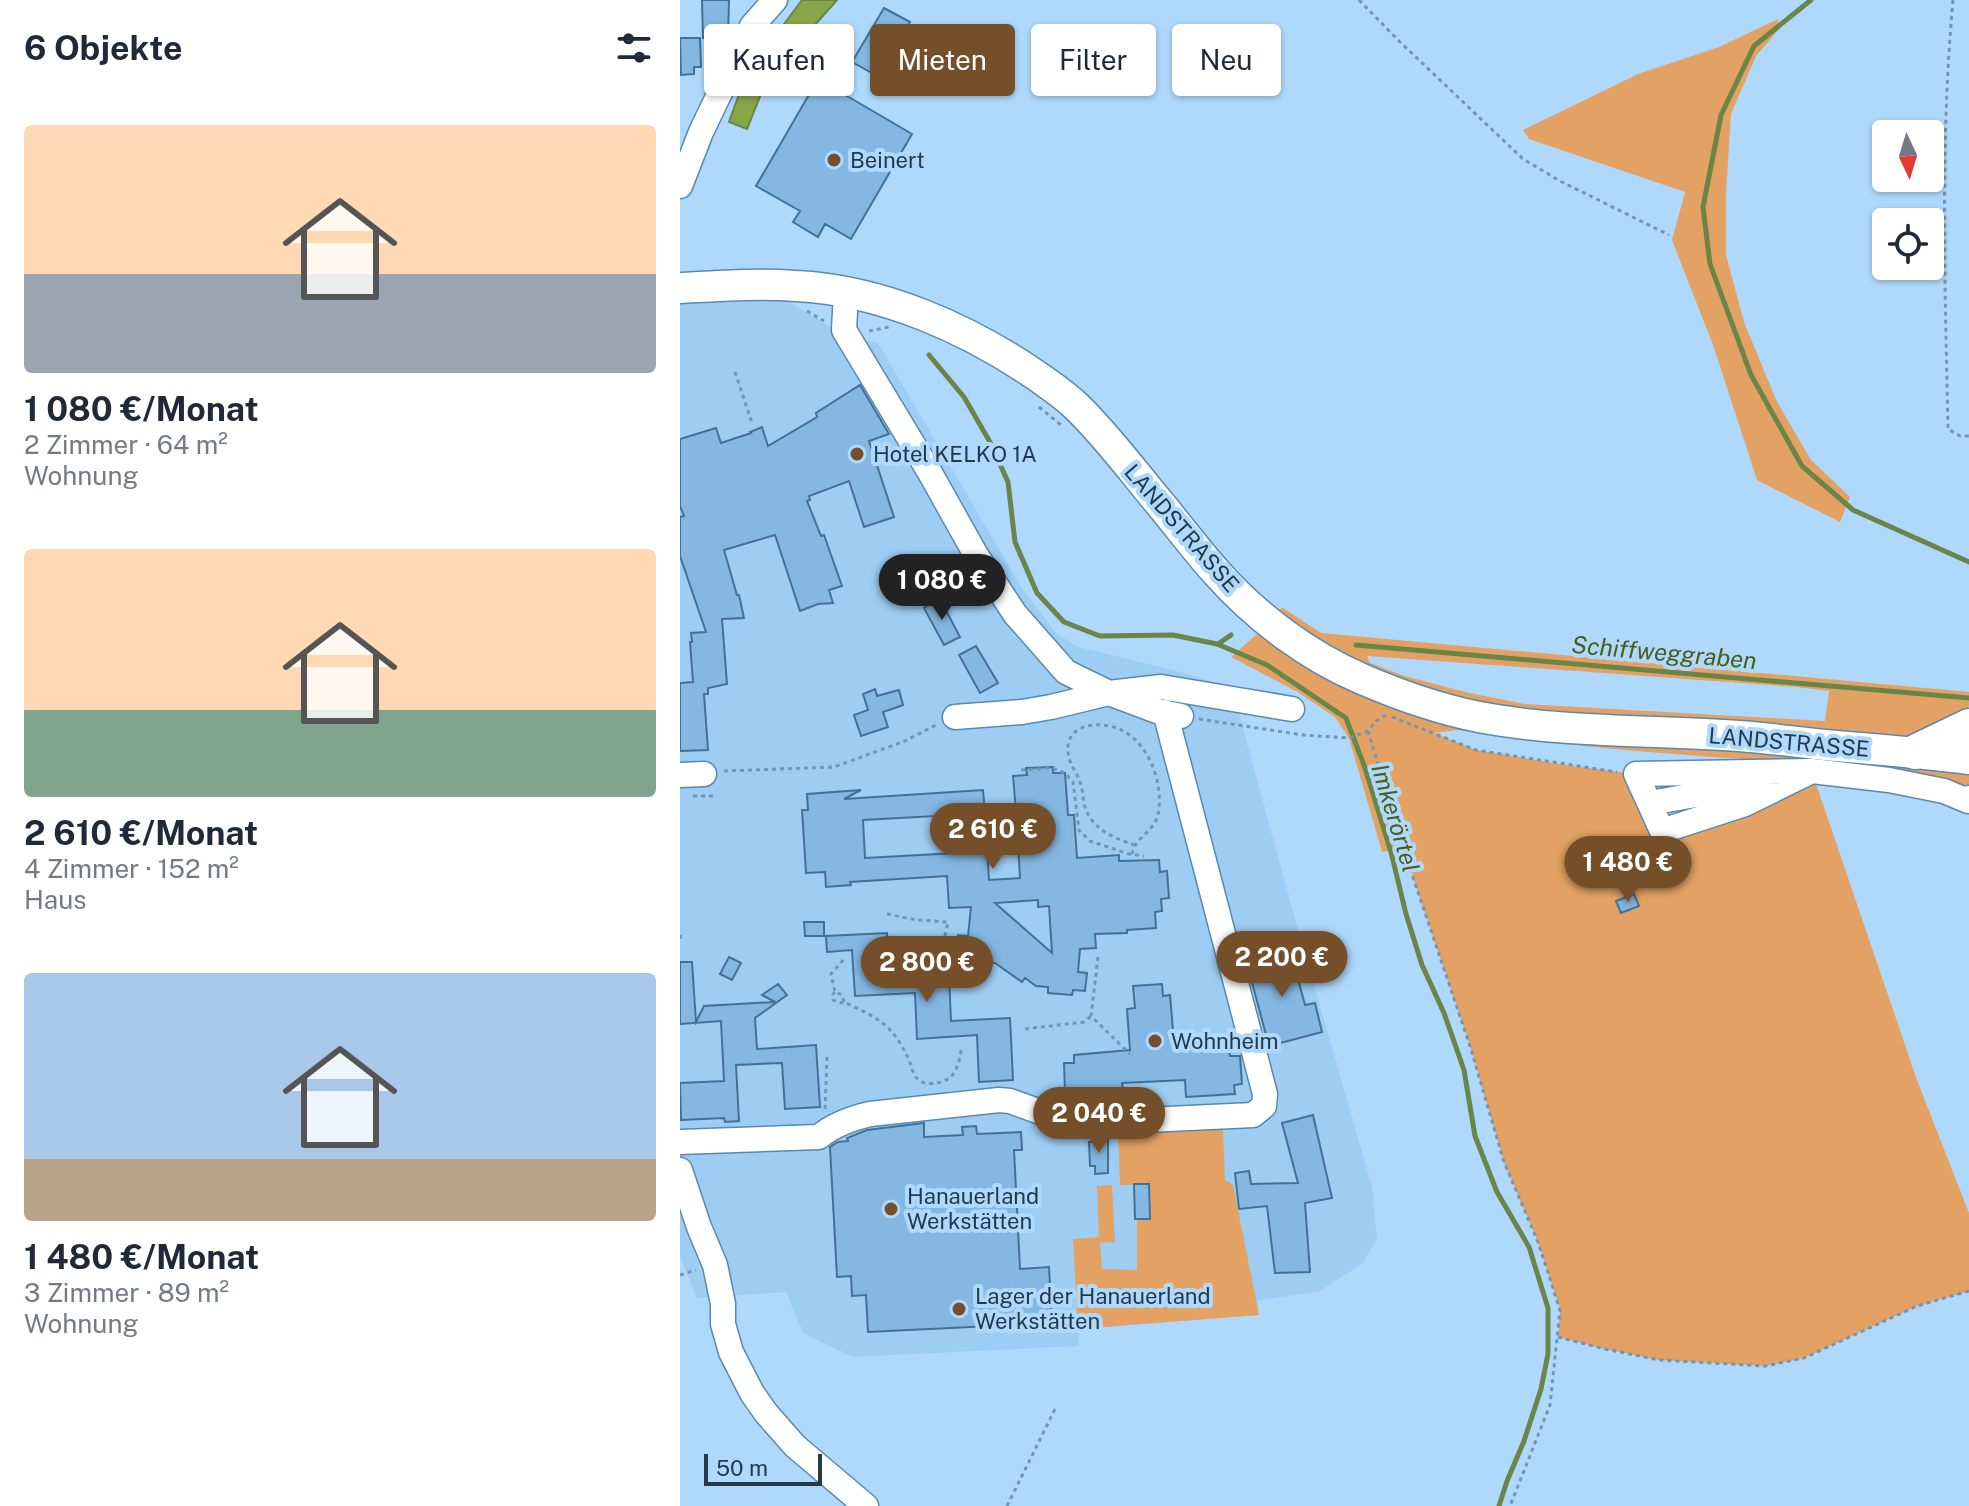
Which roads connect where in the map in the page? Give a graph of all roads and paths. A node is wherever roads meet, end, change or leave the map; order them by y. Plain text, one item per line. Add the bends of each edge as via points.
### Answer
1 (775, 0) edge
2 (1359, 0) edge
3 (1953, 0) edge
4 (691, 132) edge
5 (680, 186) edge
6 (1669, 235) dead end
7 (680, 288) edge
8 (846, 293) junction
9 (891, 327) dead end
10 (841, 330) junction
11 (735, 372) dead end
12 (1034, 403) dead end
13 (752, 423) dead end
14 (1069, 432) dead end
15 (1969, 436) edge
16 (976, 555) junction
17 (892, 600) dead end
18 (1109, 693) junction
19 (1292, 709) dead end
20 (1386, 715) dead end
21 (955, 717) joint
22 (1969, 726) edge
23 (1368, 731) dead end
24 (1915, 752) junction
25 (1969, 759) edge
26 (1021, 770) dead end
27 (1812, 771) junction
28 (1636, 774) junction
29 (692, 781) edge
30 (717, 796) dead end
31 (1969, 798) edge
32 (1134, 845) junction
33 (1132, 854) junction
34 (1144, 856) dead end
35 (887, 914) dead end
36 (680, 935) edge
37 (681, 942) edge
38 (940, 957) dead end
39 (1098, 957) dead end
40 (845, 958) dead end
41 (835, 992) junction
42 (844, 1002) junction
43 (1091, 1016) junction
44 (1025, 1029) dead end
45 (962, 1047) dead end
46 (1130, 1054) dead end
47 (827, 1057) dead end
48 (824, 1133) junction
49 (680, 1142) edge
50 (683, 1178) edge
51 (1969, 1291) edge
52 (1558, 1337) junction
53 (1055, 1409) dead end
54 (866, 1506) edge
55 (1007, 1506) edge
56 (1510, 1506) edge

1 - 4 street via 752,26
2 - 6 path via 1523,159
3 - 15 path via 1944,172 1948,429
4 - 5 street
7 - 8 main road, LANDSTRASSE via 796,286
8 - 10 street
8 - 24 main road, LANDSTRASSE via 904,308 983,342 1061,393 1242,598 1304,647 1359,678 1439,707 1524,724
9 - 10 path
10 - 16 street
11 - 13 path
12 - 14 path
16 - 17 path
16 - 18 street via 1015,614 1066,672
18 - 19 street via 1161,687
18 - 21 street via 1022,712
18 - 48 street via 1173,714 1264,1106 1253,1115 1083,1123 999,1100 870,1114
20 - 28 path via 1476,750
21 - 29 path via 834,767 725,771
22 - 24 highway
23 - 52 path via 1504,1162 1560,1310
24 - 25 main road, LANDSTRASSE
26 - 33 path via 1052,768 1065,773 1073,782 1079,830 1090,841
27 - 28 street
27 - 28 street via 1745,804 1662,831
27 - 31 street via 1889,780
29 - 30 path
32 - 32 path via 1150,830 1160,806 1146,750 1125,731 1082,727 1071,737 1068,751 1087,811 1098,829
32 - 33 path
33 - 34 path
35 - 38 path via 948,922
36 - 37 path
39 - 43 path
40 - 41 path via 831,974
41 - 42 path
41 - 42 path via 833,1000
42 - 45 path via 891,1030 915,1078 923,1082 951,1078
43 - 44 path via 1084,1022
43 - 46 path
47 - 48 path
48 - 49 street
50 - 54 street via 718,1277 731,1352 752,1393 795,1446
51 - 52 path via 1917,1306 1804,1358 1765,1366 1659,1360
52 - 56 path via 1550,1405
53 - 55 path

